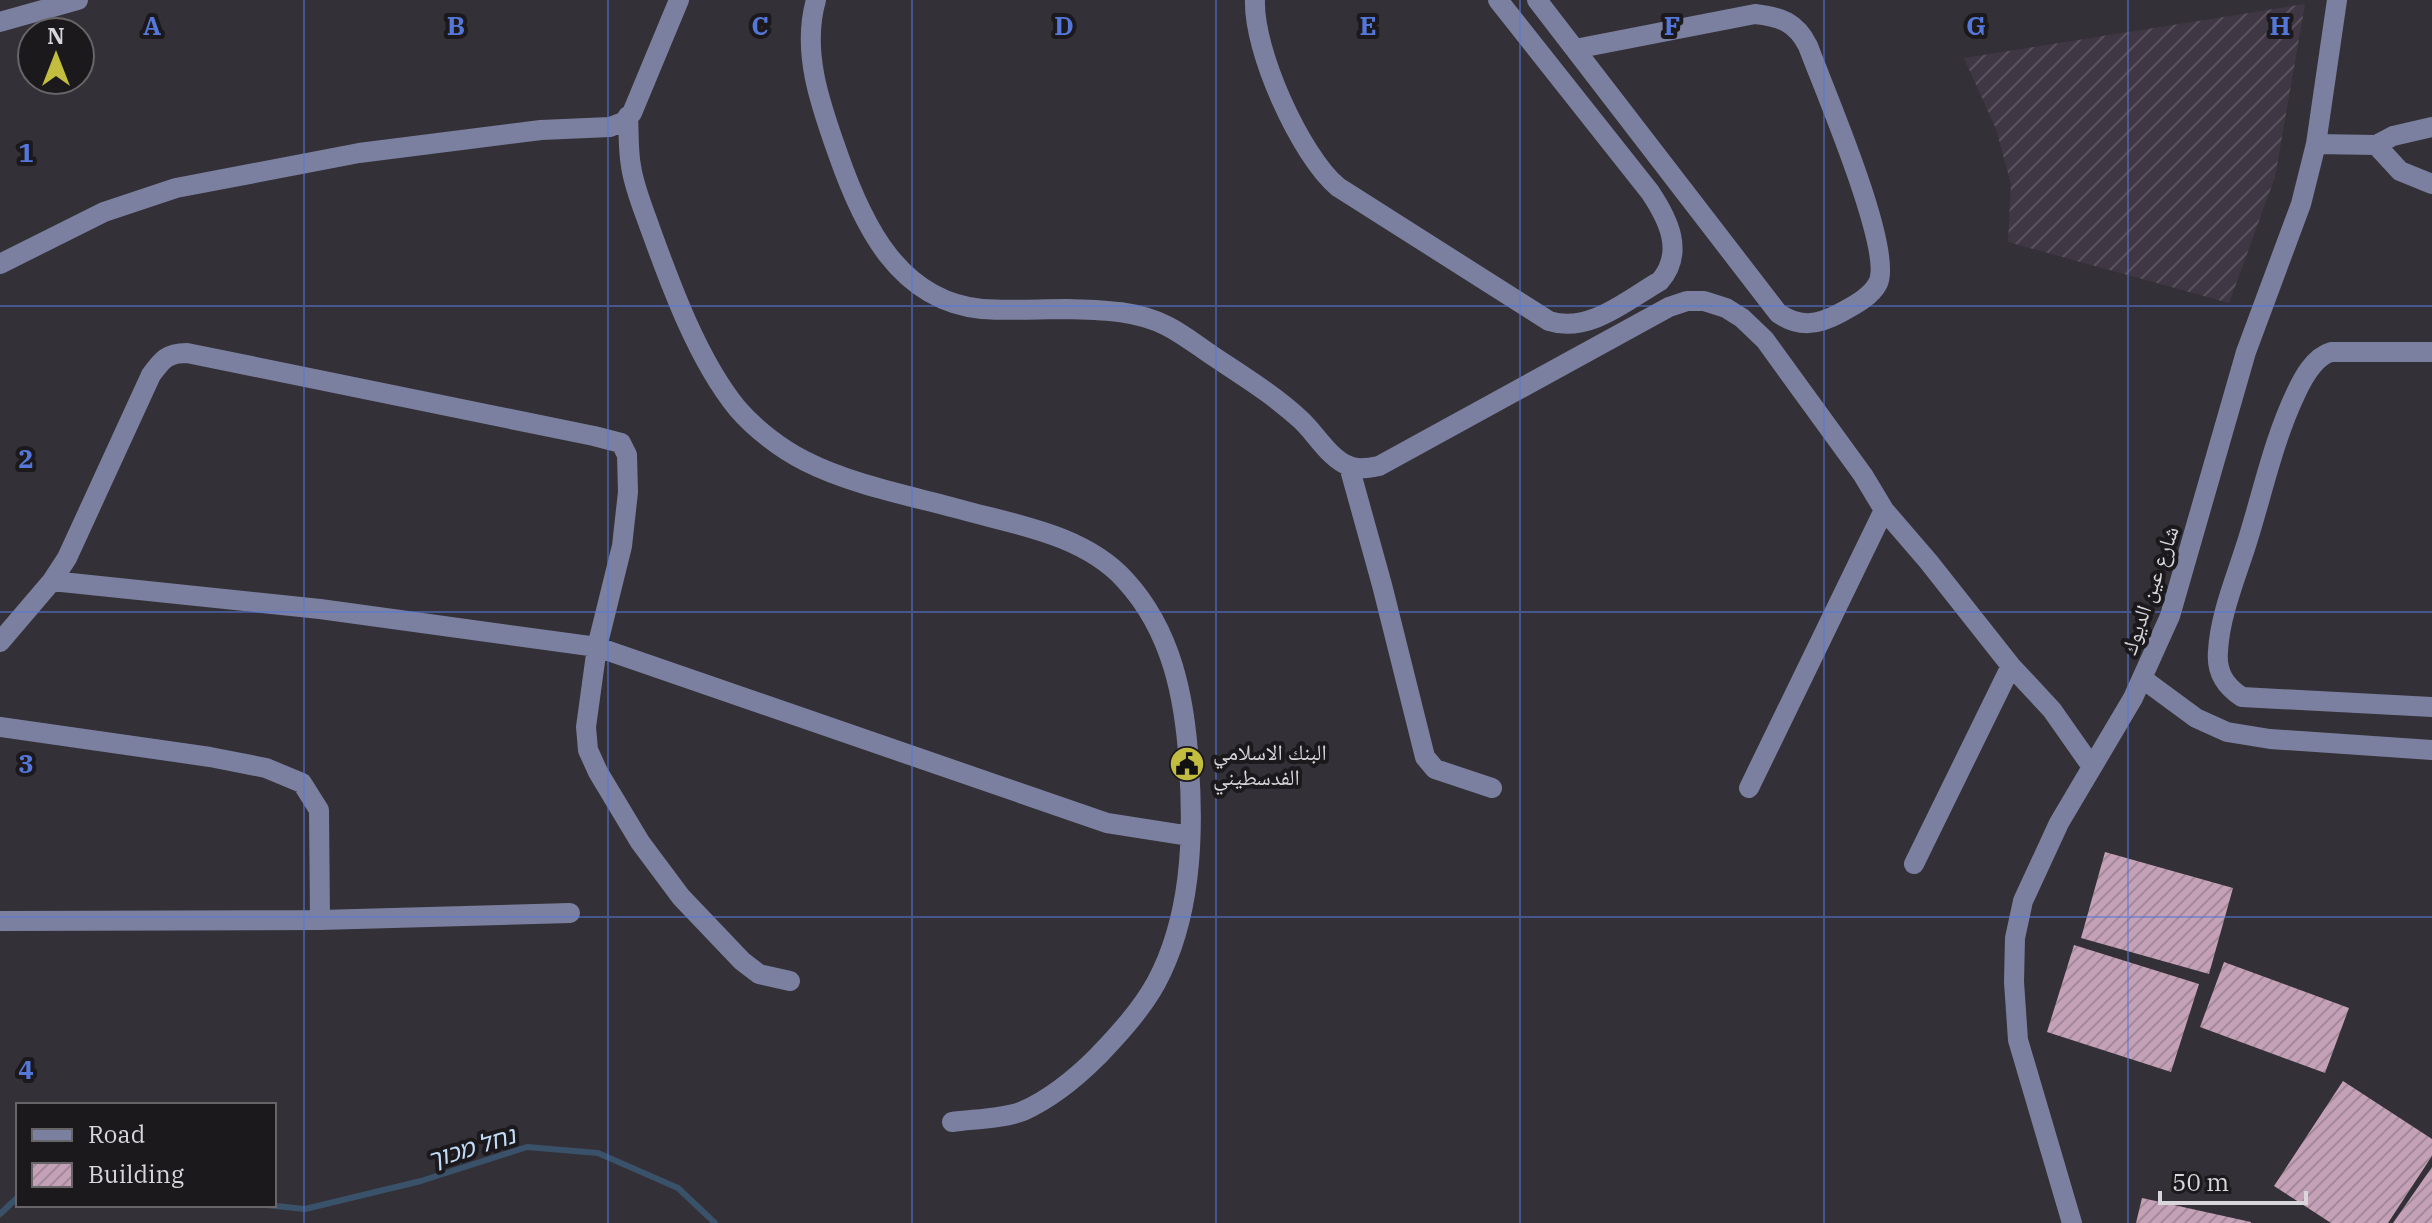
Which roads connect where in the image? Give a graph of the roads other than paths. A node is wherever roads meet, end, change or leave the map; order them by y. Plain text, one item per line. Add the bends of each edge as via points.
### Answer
1 (78, 0) edge
2 (679, 0) edge
3 (816, 0) edge
4 (1255, 0) edge
5 (1498, 0) edge
6 (1537, 0) edge
7 (2337, 0) edge
8 (1, 18) edge
9 (1575, 49) junction
10 (628, 116) junction
11 (2432, 127) edge
12 (2316, 144) junction
13 (2376, 145) junction
14 (2432, 184) edge
15 (0, 264) edge
16 (2432, 352) edge
17 (1349, 466) junction
18 (1884, 510) junction
19 (52, 581) junction
20 (0, 642) edge
21 (597, 647) junction
22 (2011, 666) junction
23 (2143, 679) junction
24 (2432, 707) edge
25 (0, 727) edge
26 (2432, 750) edge
27 (2092, 767) junction
28 (1492, 788) dead end
29 (1749, 788) dead end
30 (1190, 836) junction
31 (1914, 864) dead end
32 (570, 913) dead end
33 (320, 920) junction
34 (0, 921) edge
35 (790, 981) dead end
36 (952, 1122) dead end
37 (2072, 1223) edge

1 - 8 street
2 - 10 street
3 - 17 street via 811,40 825,117 875,240 902,271 947,300 980,309 1145,315 1271,395
4 - 5 street via 1265,56 1286,111 1324,176 1549,321 1579,324 1660,281 1672,258 1670,229 1650,192
6 - 9 street
7 - 12 street, شارع عين الديوك
9 - 9 street via 1778,313 1808,325 1819,322 1851,307 1877,285 1882,267 1873,220 1800,30 1781,17 1755,14
10 - 15 street via 610,127 541,130 359,153 176,188 104,212
10 - 30 street via 631,167 672,289 725,391 750,423 787,451 836,474 1077,544 1106,561 1141,598 1164,638 1181,705 1188,748
11 - 13 street
12 - 13 street
12 - 23 street, شارع عين الديوك via 2301,204 2246,352 2170,616
13 - 14 street via 2400,171
16 - 24 street via 2331,352 2314,364 2287,412 2217,652 2221,677 2242,697
17 - 18 street via 1379,466 1669,307 1704,301 1742,318 1765,340
17 - 28 street via 1425,757 1435,769
18 - 22 street
18 - 29 street
19 - 20 street
19 - 21 street via 320,609
19 - 21 street via 151,375 171,353 187,353 621,443 627,455 628,492 622,546
21 - 30 street via 1107,823
21 - 35 street via 586,727 598,772 640,842 711,930 759,974
22 - 27 street via 2052,710
22 - 31 street
23 - 26 street via 2196,718 2227,732
23 - 27 street, شارع عين الديوك
25 - 33 street via 210,757 266,768 302,783 319,810
27 - 37 street, شارع عين الديوك via 2023,901 2015,938 2018,1040
30 - 36 street via 1187,880 1172,946 1139,1009 1083,1071 1021,1112
32 - 33 street
33 - 34 street

